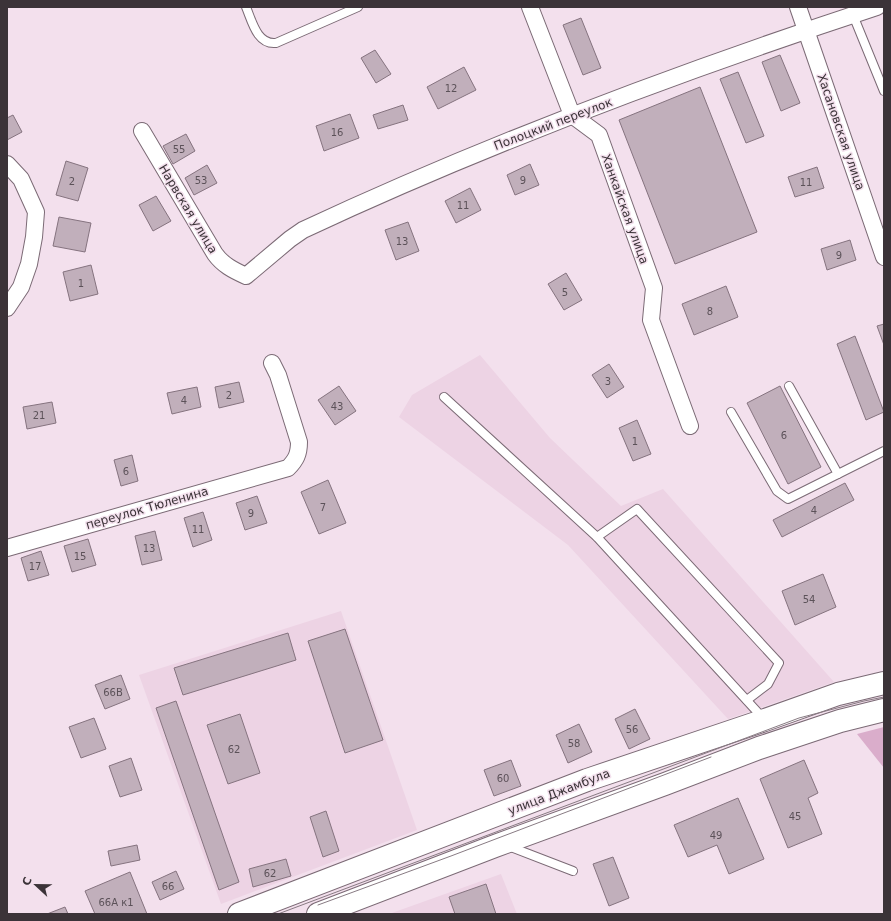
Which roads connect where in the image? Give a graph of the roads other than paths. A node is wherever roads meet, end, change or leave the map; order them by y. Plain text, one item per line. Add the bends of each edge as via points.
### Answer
1 (246, 7) edge
2 (358, 7) edge
3 (530, 7) edge
4 (798, 7) edge
5 (877, 7) edge
6 (853, 15) junction
7 (806, 30) junction
8 (884, 91) edge
9 (572, 115) junction
10 (142, 131) dead end
11 (7, 164) edge
12 (884, 257) edge
13 (246, 276) joint
14 (7, 308) edge
15 (272, 363) dead end
16 (789, 386) dead end
17 (444, 397) dead end
18 (731, 412) dead end
19 (690, 426) dead end
20 (884, 451) edge
21 (838, 474) junction
22 (597, 537) junction
23 (7, 548) edge
24 (884, 683) edge
25 (747, 700) junction
26 (884, 710) edge
27 (765, 720) junction
28 (502, 844) junction
29 (573, 871) dead end
30 (239, 914) edge
31 (318, 914) edge

1 - 2 lane via 257,34 270,44
3 - 9 street
4 - 7 street, Хасановская улица
5 - 6 street, Полоцкий переулок
6 - 7 street, Полоцкий переулок
6 - 8 lane
7 - 9 street, Полоцкий переулок
7 - 12 street, Хасановская улица
9 - 13 street, Полоцкий переулок via 395,187 303,230
9 - 19 street, Ханкайская улица via 599,135 654,288 651,320
10 - 13 street, Нарвская улица via 215,254 222,263
11 - 14 street via 21,178 36,212 29,264 21,286
15 - 23 street, переулок Тюленина via 299,442 299,452 288,468
16 - 21 lane
17 - 22 lane
18 - 21 lane via 776,491 788,499
20 - 21 lane
22 - 25 lane
22 - 25 lane via 637,509 742,623 779,664 768,684
24 - 27 street, улица Джамбула via 838,694
25 - 27 lane
26 - 28 street via 810,730
27 - 30 street, улица Джамбула via 587,780
28 - 29 lane
28 - 31 street

